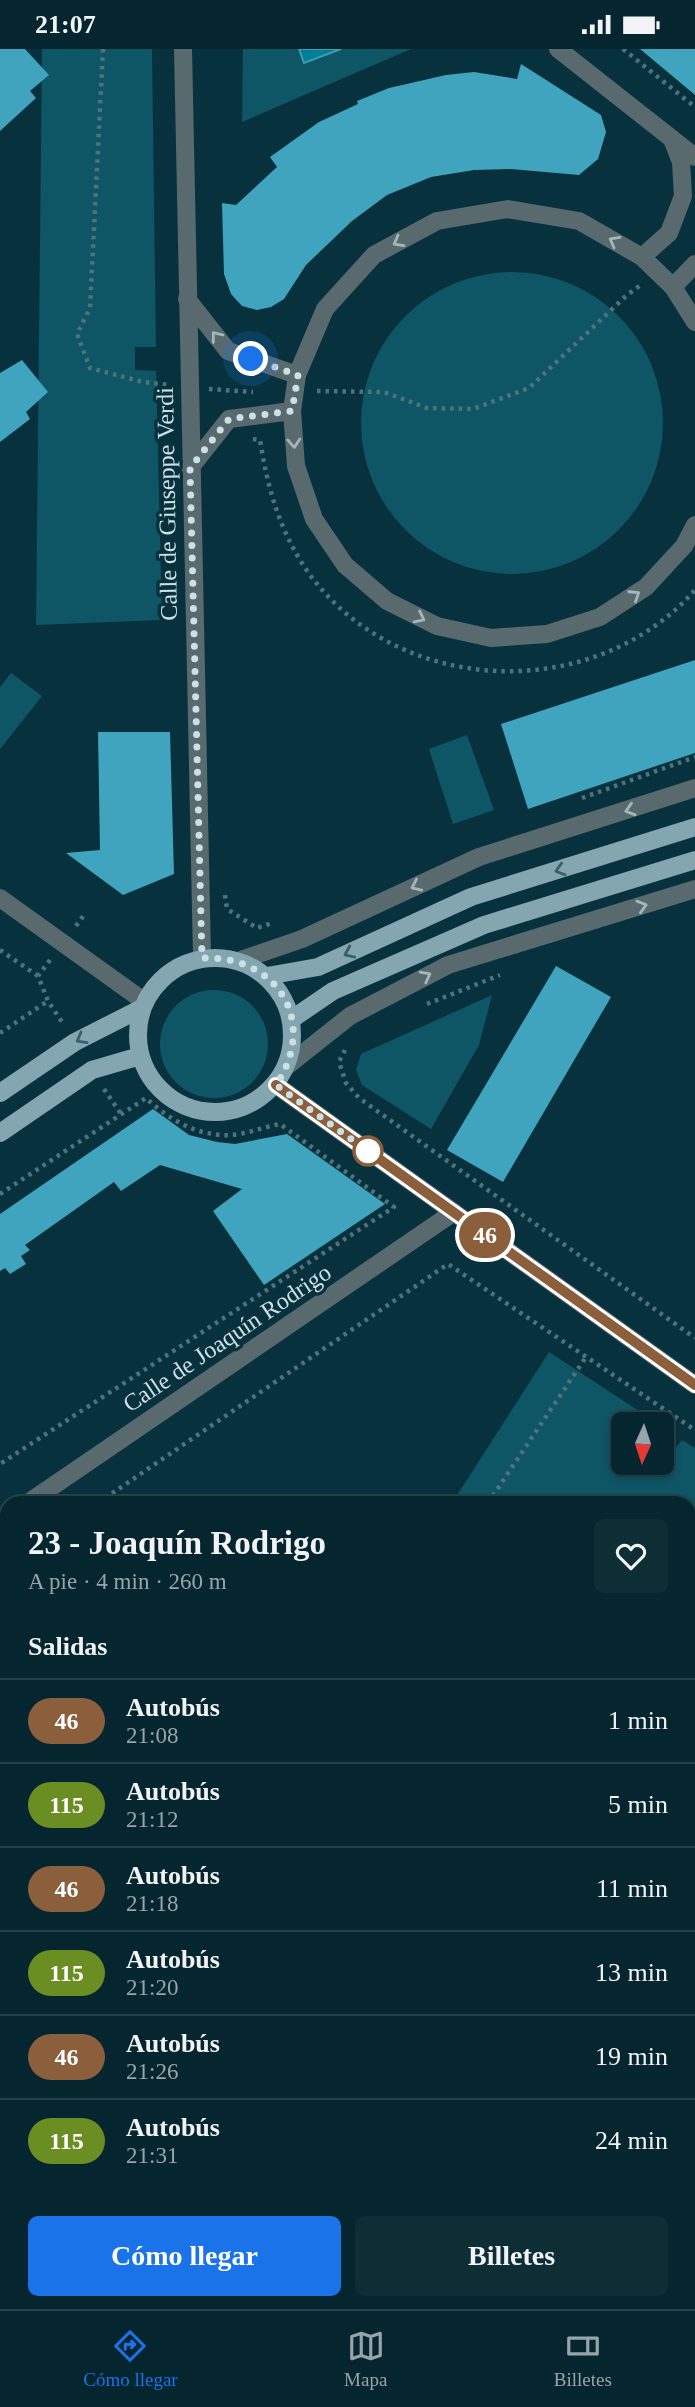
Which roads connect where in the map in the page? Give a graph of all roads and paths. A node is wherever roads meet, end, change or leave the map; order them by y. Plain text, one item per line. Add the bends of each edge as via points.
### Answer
1 (183, 49) edge
2 (558, 49) edge
3 (623, 49) edge
4 (695, 107) edge
5 (672, 139) junction
6 (695, 157) edge
7 (642, 257) junction
8 (695, 264) edge
9 (673, 287) junction
10 (187, 299) junction
11 (695, 322) edge
12 (298, 375) junction
13 (292, 411) junction
14 (248, 437) dead end
15 (260, 440) dead end
16 (190, 468) junction
17 (695, 525) edge
18 (695, 757) edge
19 (695, 788) edge
20 (580, 799) dead end
21 (695, 827) edge
22 (695, 859) edge
23 (222, 883) dead end
24 (695, 889) edge
25 (0, 898) edge
26 (84, 915) dead end
27 (280, 921) dead end
28 (63, 943) junction
29 (0, 950) edge
30 (202, 958) junction
31 (238, 961) junction
32 (511, 971) dead end
33 (38, 976) junction
34 (267, 976) junction
35 (48, 1001) junction
36 (143, 1005) junction
37 (424, 1005) dead end
38 (292, 1019) junction
39 (0, 1033) edge
40 (75, 1042) junction
41 (348, 1043) dead end
42 (140, 1056) junction
43 (287, 1066) junction
44 (92, 1070) junction
45 (276, 1085) junction
46 (0, 1093) edge
47 (121, 1114) junction
48 (0, 1133) edge
49 (0, 1194) edge
50 (454, 1212) junction
51 (695, 1338) edge
52 (586, 1357) junction
53 (695, 1385) edge
54 (695, 1430) edge
55 (0, 1464) edge
56 (38, 1496) edge
57 (107, 1496) edge
58 (493, 1496) edge

1 - 10 street, Calle de Giuseppe Verdi
2 - 5 street
3 - 4 path
5 - 6 street
5 - 7 street via 681,162 683,196 669,233
7 - 9 street
7 -> 12 street via 579,222 555,217 508,209 437,221 373,255 326,309
8 - 9 street
9 - 11 street
12 -> 10 street via 228,351
10 - 16 street, Calle de Giuseppe Verdi
12 - 13 street
13 - 16 street via 229,419
13 -> 17 street via 296,466 314,519 345,565 387,601 436,626 491,638 547,634 600,617 646,587 684,546
14 - 15 path
16 - 30 street, Calle de Giuseppe Verdi
18 - 20 path
19 -> 31 street via 479,857 302,939
21 -> 34 main road via 471,897 318,967
22 - 38 main road via 484,925 333,991
23 - 27 path via 227,909 257,928
43 -> 24 street via 350,1016 448,965
25 - 28 street
26 - 28 path
28 - 33 path
28 - 36 street
29 - 33 path
30 - 31 main road
30 - 36 main road via 168,973
31 - 34 main road
32 - 37 path
33 - 35 path
34 - 38 main road via 283,996
35 - 39 path
35 - 40 path
36 -> 40 main road
36 - 42 main road via 137,1037
38 - 43 main road via 293,1043
40 - 46 main road
41 - 51 path via 340,1062 346,1083 359,1098
42 - 44 main road
42 - 45 main road via 162,1091 199,1111 241,1108
43 - 45 main road
44 - 47 path
44 - 48 main road
45 - 50 street
47 - 49 path
47 - 55 path via 146,1098 178,1122 202,1132 231,1135 280,1124 394,1207
50 - 53 street
50 - 56 street, Calle de Joaquín Rodrigo
52 - 54 path
52 - 57 path via 448,1264
52 - 58 path

